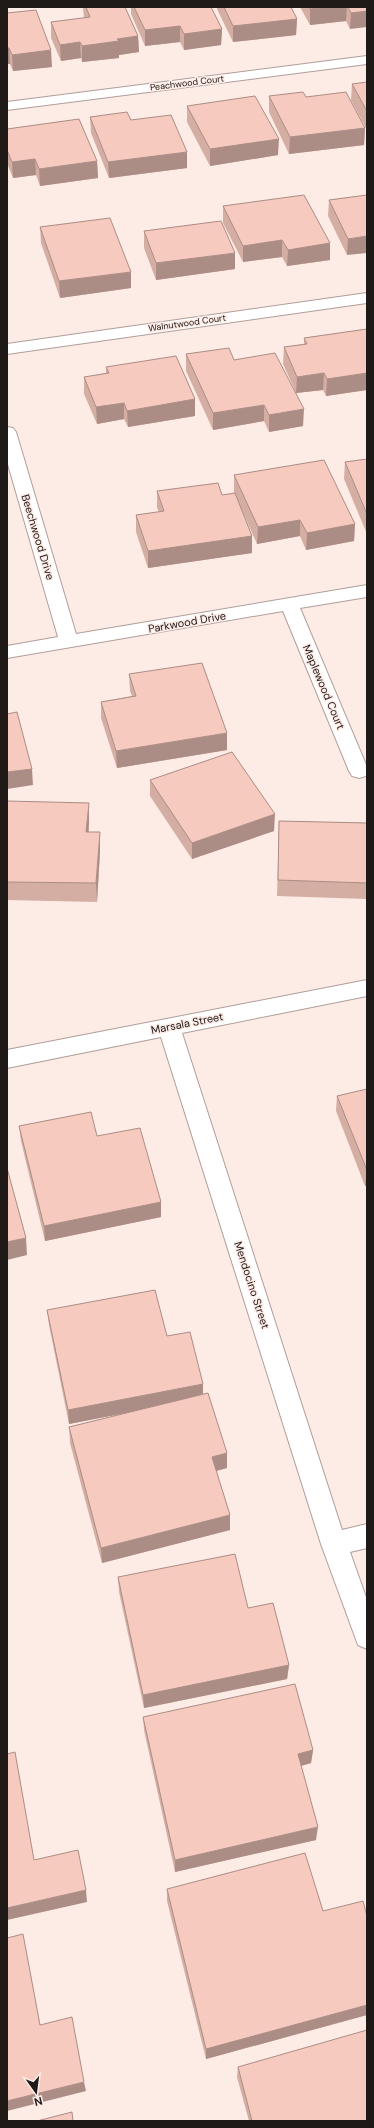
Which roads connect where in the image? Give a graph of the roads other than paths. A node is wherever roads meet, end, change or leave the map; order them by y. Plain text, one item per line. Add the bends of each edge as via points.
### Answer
1 (367, 60) edge
2 (7, 106) edge
3 (367, 298) edge
4 (7, 349) edge
5 (7, 432) edge
6 (367, 592) edge
7 (289, 604) junction
8 (70, 641) junction
9 (7, 652) edge
10 (359, 770) dead end
11 (367, 988) edge
12 (169, 1027) junction
13 (7, 1058) edge
14 (367, 1536) edge
15 (334, 1544) junction
16 (367, 1636) edge

1 - 2 street, Peachwood Court
3 - 4 street, Walnutwood Court
5 - 8 street, Beechwood Drive
6 - 7 street, Parkwood Drive
7 - 8 street, Parkwood Drive
7 - 10 street, Maplewood Court
8 - 9 street, Parkwood Drive
11 - 12 street, Marsala Street
12 - 13 street, Marsala Street
12 - 15 street, Mendocino Street
14 - 15 street
15 - 16 street, Mendocino Street

